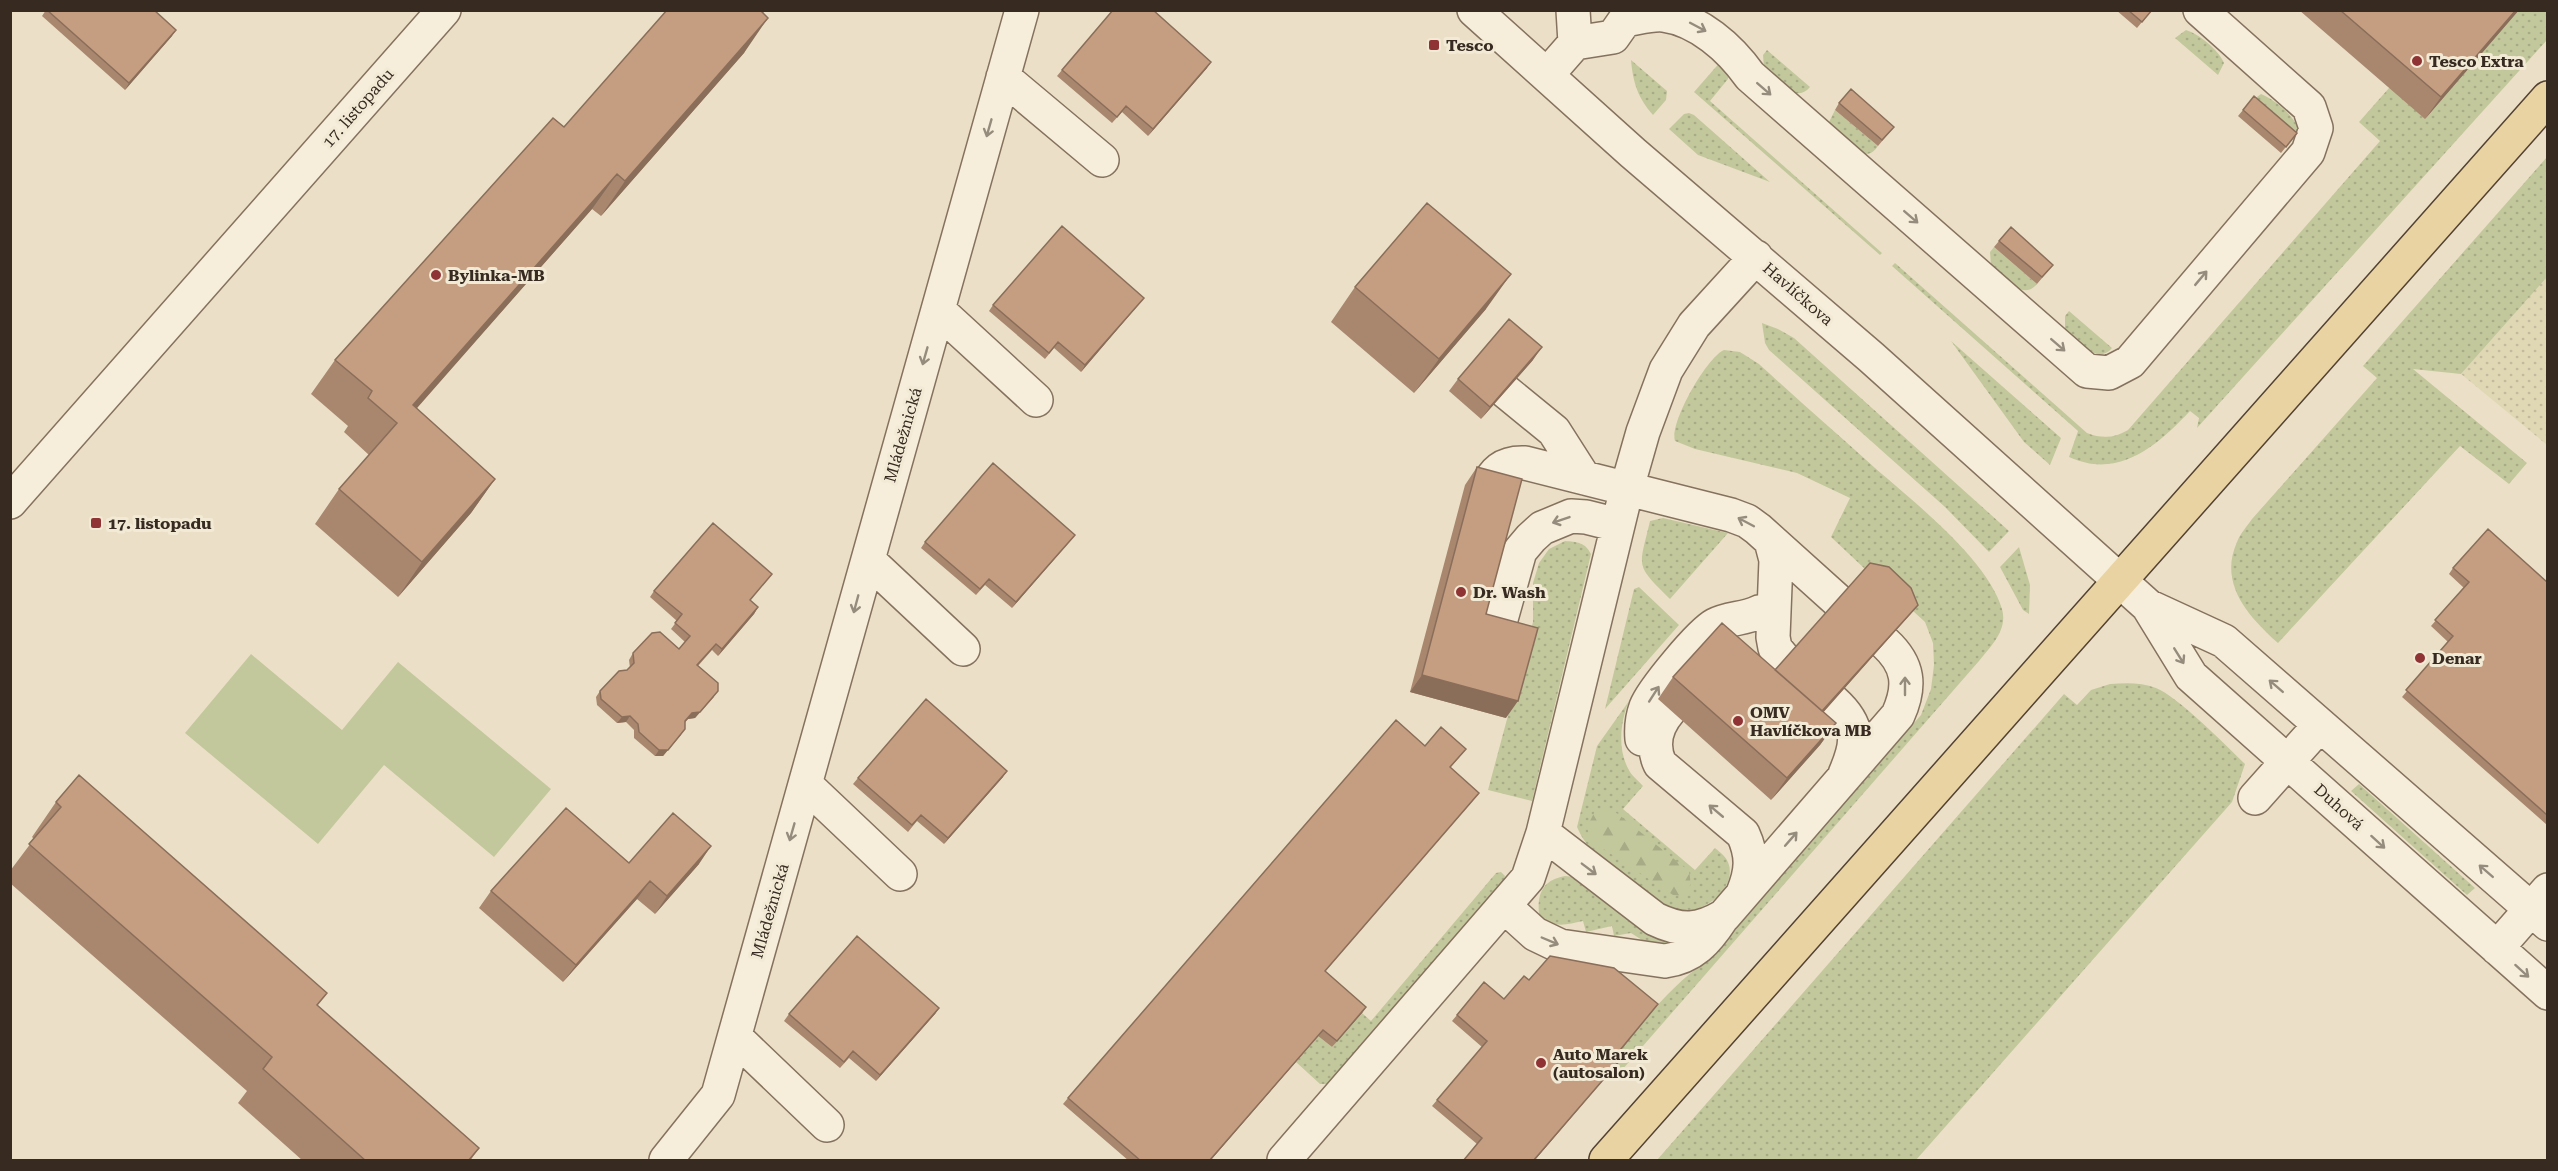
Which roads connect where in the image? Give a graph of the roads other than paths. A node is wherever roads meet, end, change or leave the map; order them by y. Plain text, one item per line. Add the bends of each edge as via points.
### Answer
1 (444, 10) edge
2 (1022, 10) edge
3 (1474, 10) edge
4 (1573, 10) edge
5 (2200, 10) edge
6 (1629, 15) edge
7 (1575, 43) junction
8 (1547, 75) junction
9 (1004, 77) junction
10 (2547, 98) edge
11 (1102, 160) dead end
12 (1756, 257) junction
13 (938, 310) junction
14 (1505, 391) edge
15 (1036, 400) dead end
16 (1584, 478) junction
17 (1627, 488) junction
18 (1486, 490) edge
19 (10, 502) edge
20 (1618, 525) junction
21 (1771, 541) junction
22 (868, 560) junction
23 (2120, 580) junction
24 (1767, 599) junction
25 (1838, 601) edge
26 (2148, 606) junction
27 (1496, 637) edge
28 (1885, 643) edge
29 (963, 649) dead end
30 (1719, 656) edge
31 (1785, 660) edge
32 (1833, 701) edge
33 (1670, 710) dead end
34 (2320, 725) junction
35 (2288, 761) junction
36 (1660, 764) junction
37 (1844, 779) junction
38 (806, 785) junction
39 (2255, 798) dead end
40 (1543, 832) junction
41 (900, 874) dead end
42 (1733, 905) junction
43 (1504, 906) junction
44 (2542, 908) edge
45 (2497, 948) junction
46 (2547, 993) edge
47 (735, 1037) junction
48 (827, 1125) dead end
49 (666, 1161) edge
50 (1284, 1161) edge
51 (1606, 1161) edge

1 - 19 street, 17. listopadu
2 - 9 street, Mládežnická
3 - 8 street, Havlíčkova
4 - 7 street
6 -> 5 street via 1662,15 1706,32 1738,58 1759,84 2087,371 2109,374 2130,362 2301,161 2316,128 2309,107
6 - 7 street via 1612,37
7 - 8 street
8 - 12 street, Havlíčkova
9 - 11 street
9 -> 13 street, Mládežnická
10 - 23 main road
12 - 17 street via 1695,325 1666,370
12 - 23 street, Havlíčkova
13 - 15 street
13 -> 22 street, Mládežnická
14 - 16 street via 1554,431
16 - 17 street
16 - 18 street via 1511,462 1490,478
17 - 20 street
21 -> 17 street via 1747,521
20 -> 27 street via 1570,516 1542,528 1531,538 1520,551
20 - 40 street
21 - 24 street via 1776,560
21 - 25 street
22 - 29 street
22 -> 38 street, Mládežnická
23 - 26 street, Duhová
23 - 51 main road
24 - 30 street
24 - 31 street via 1775,648
36 -> 24 street via 1647,752 1642,740 1641,726 1653,693 1707,630 1723,622 1748,618
34 -> 26 street, Duhová via 2224,641
26 -> 35 street, Duhová via 2191,676
37 -> 28 street via 1898,715 1904,702 1904,670 1899,656
32 - 37 street via 1848,714 1855,740
33 - 36 street via 1657,730 1656,754
34 - 35 street
44 -> 34 street, Duhová
35 - 39 street
35 -> 45 street, Duhová
42 -> 36 street via 1749,879 1752,862 1743,834
42 -> 37 street
38 - 41 street
38 -> 47 street, Mládežnická
40 -> 42 street via 1655,919 1672,927 1707,926
40 - 43 street via 1528,878
43 -> 42 street via 1535,934 1553,943 1665,960 1695,950 1710,937
43 - 50 street
44 - 45 street
45 -> 46 street, Duhová
47 - 48 street
47 - 49 street, Mládežnická via 718,1095

